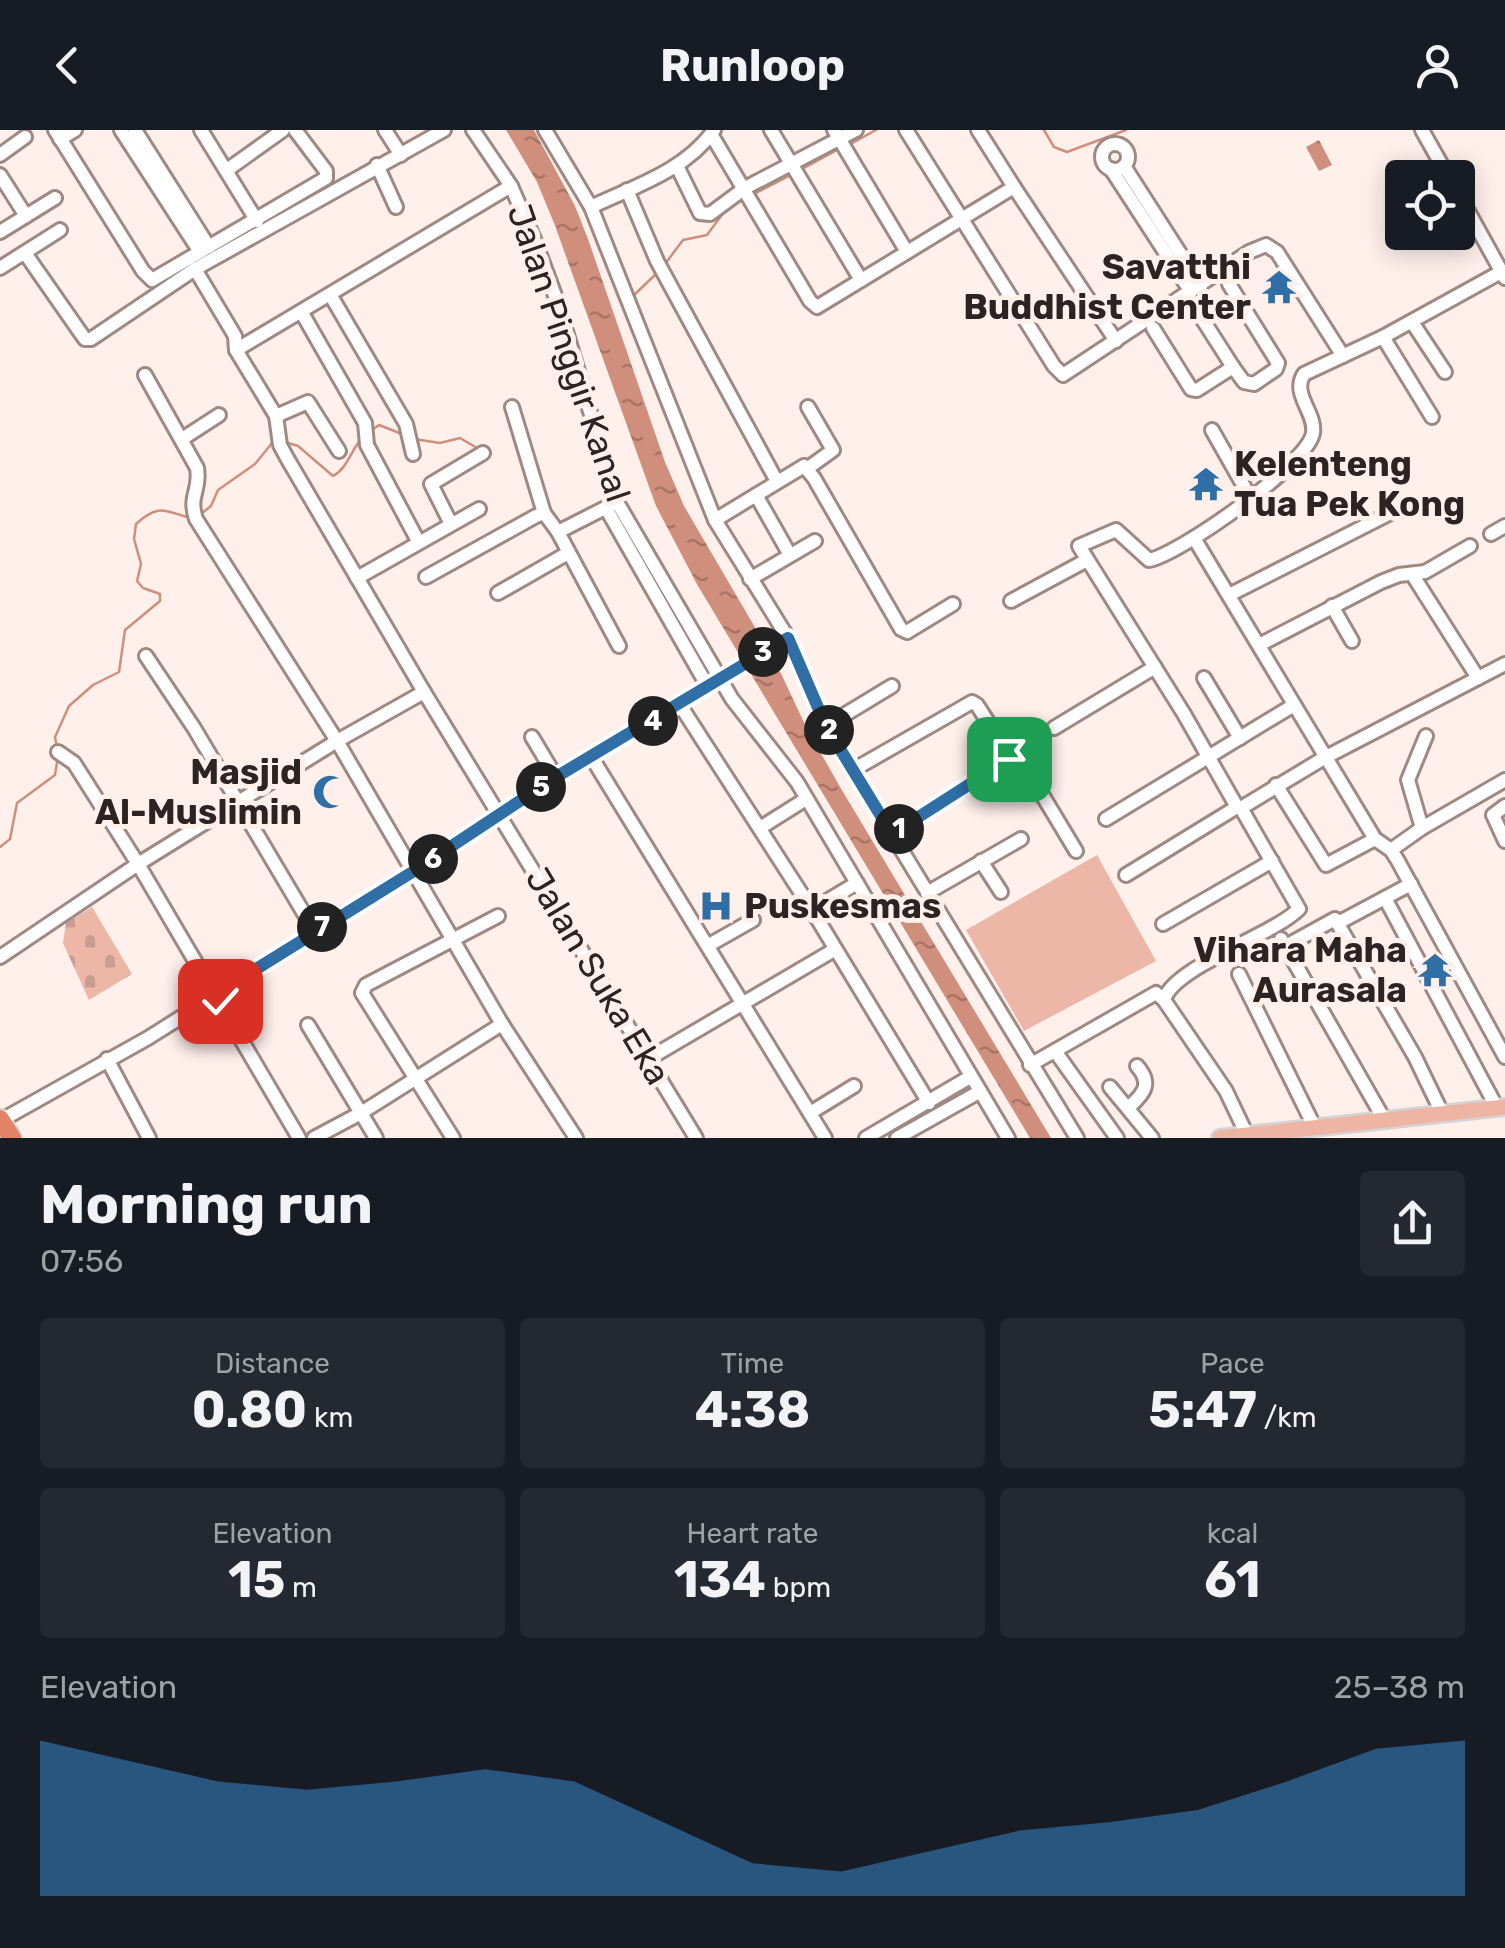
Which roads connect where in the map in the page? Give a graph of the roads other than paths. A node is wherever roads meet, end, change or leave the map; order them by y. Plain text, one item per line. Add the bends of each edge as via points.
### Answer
1 (74, 130) edge
2 (121, 130) edge
3 (135, 130) edge
4 (201, 130) edge
5 (283, 130) edge
6 (295, 130) edge
7 (386, 130) edge
8 (444, 130) edge
9 (474, 130) edge
10 (545, 130) edge
11 (771, 130) edge
12 (856, 130) edge
13 (978, 130) edge
14 (1422, 130) edge
15 (712, 132) edge
16 (907, 132) edge
17 (57, 134) edge
18 (26, 137) dead end
19 (840, 141) edge
20 (0, 155) edge
21 (401, 155) junction
22 (1439, 160) edge
23 (377, 166) junction
24 (677, 166) junction
25 (1118, 168) dead end
26 (226, 170) junction
27 (795, 170) junction
28 (0, 175) edge
29 (511, 186) junction
30 (1014, 187) junction
31 (627, 190) junction
32 (746, 190) junction
33 (56, 198) dead end
34 (396, 207) dead end
35 (590, 207) junction
36 (26, 216) junction
37 (960, 220) junction
38 (257, 221) junction
39 (1475, 224) edge
40 (60, 230) dead end
41 (0, 232) edge
42 (205, 250) junction
43 (25, 252) junction
44 (907, 252) junction
45 (0, 268) edge
46 (195, 269) junction
47 (1503, 275) edge
48 (861, 280) junction
49 (1229, 284) dead end
50 (1193, 291) junction
51 (331, 296) junction
52 (302, 313) junction
53 (1412, 322) junction
54 (1153, 328) dead end
55 (1383, 337) junction
56 (1116, 341) junction
57 (236, 350) junction
58 (1342, 356) junction
59 (1234, 367) junction
60 (1445, 372) dead end
61 (145, 375) dead end
62 (512, 408) dead end
63 (808, 408) dead end
64 (219, 416) dead end
65 (1432, 418) dead end
66 (277, 420) junction
67 (1212, 430) dead end
68 (182, 439) junction
69 (410, 443) dead end
70 (339, 451) dead end
71 (483, 454) dead end
72 (808, 468) junction
73 (774, 476) dead end
74 (756, 495) junction
75 (1250, 497) junction
76 (1412, 502) dead end
77 (612, 505) junction
78 (479, 509) dead end
79 (544, 514) junction
80 (714, 520) junction
81 (451, 524) junction
82 (1505, 526) edge
83 (558, 532) junction
84 (1491, 534) dead end
85 (1194, 538) junction
86 (418, 541) junction
87 (815, 541) dead end
88 (1470, 546) dead end
89 (568, 553) junction
90 (790, 556) junction
91 (1087, 560) junction
92 (1412, 574) junction
93 (426, 577) dead end
94 (357, 578) junction
95 (750, 579) junction
96 (498, 593) dead end
97 (1229, 594) junction
98 (1011, 601) dead end
99 (953, 604) dead end
100 (1332, 606) junction
101 (784, 640) junction
102 (1352, 642) dead end
103 (1258, 645) junction
104 (618, 646) dead end
105 (146, 656) dead end
106 (1505, 664) edge
107 (1155, 667) junction
108 (1204, 678) dead end
109 (1478, 678) junction
110 (717, 681) junction
111 (892, 686) dead end
112 (424, 692) junction
113 (680, 704) junction
114 (1294, 705) junction
115 (826, 726) junction
116 (1054, 728) dead end
117 (997, 736) dead end
118 (1426, 736) dead end
119 (532, 737) dead end
120 (1240, 738) junction
121 (337, 741) junction
122 (58, 752) dead end
123 (592, 758) junction
124 (1209, 758) junction
125 (1324, 758) junction
126 (853, 770) junction
127 (556, 777) junction
128 (1505, 780) edge
129 (1276, 786) junction
130 (806, 800) junction
131 (239, 801) junction
132 (1505, 806) edge
133 (1239, 808) junction
134 (500, 814) junction
135 (1106, 819) dead end
136 (760, 828) junction
137 (1422, 828) junction
138 (892, 834) junction
139 (1021, 839) dead end
140 (1375, 840) junction
141 (1505, 841) edge
142 (1391, 850) junction
143 (1076, 851) dead end
144 (981, 861) junction
145 (1272, 861) junction
146 (138, 864) junction
147 (414, 871) junction
148 (1126, 875) dead end
149 (857, 883) junction
150 (1411, 884) junction
151 (1001, 892) dead end
152 (927, 893) junction
153 (1384, 898) junction
154 (1299, 909) junction
155 (812, 910) junction
156 (498, 916) dead end
157 (753, 920) dead end
158 (1338, 923) junction
159 (1162, 924) dead end
160 (1313, 930) junction
161 (314, 932) junction
162 (454, 938) junction
163 (710, 946) junction
164 (834, 950) junction
165 (0, 956) edge
166 (1452, 961) junction
167 (1239, 974) dead end
168 (1426, 975) junction
169 (216, 994) junction
170 (1164, 1000) junction
171 (743, 1002) junction
172 (502, 1024) junction
173 (308, 1025) dead end
174 (1055, 1051) junction
175 (1505, 1056) edge
176 (107, 1059) junction
177 (648, 1059) junction
178 (1030, 1065) junction
179 (1137, 1066) dead end
180 (970, 1077) junction
181 (414, 1078) junction
182 (854, 1086) dead end
183 (1110, 1087) dead end
184 (979, 1092) junction
185 (929, 1103) junction
186 (1129, 1107) junction
187 (1501, 1107) edge
188 (360, 1113) junction
189 (810, 1113) junction
190 (1442, 1114) junction
191 (0, 1120) edge
192 (1385, 1121) junction
193 (924, 1122) junction
194 (1315, 1128) junction
195 (1246, 1133) junction
196 (12, 1138) edge
197 (150, 1138) edge
198 (299, 1138) edge
199 (314, 1138) edge
200 (376, 1138) edge
201 (453, 1138) edge
202 (576, 1138) edge
203 (696, 1138) edge
204 (825, 1138) edge
205 (866, 1138) edge
206 (897, 1138) edge
207 (934, 1138) edge
208 (1008, 1138) edge
209 (1077, 1138) edge
210 (1117, 1138) edge
211 (1152, 1138) edge
212 (1220, 1138) edge

1 - 17 street
2 - 42 street
3 - 42 street
4 - 26 street
5 - 26 street
6 - 38 street via 327,175
7 - 21 street
8 - 21 street
9 - 29 street, Jalan Pinggir Kanal
10 - 35 street, Jalan Pinggir Kanal
11 - 27 street
12 - 19 street
13 - 30 street
14 - 22 street
15 - 24 street
15 - 32 street
16 - 37 street
17 - 42 street via 148,277
18 - 20 street
19 - 27 street
19 - 44 street
21 - 23 street
23 - 34 street
23 - 46 street
24 - 31 street
24 - 32 street via 704,215
25 - 50 street
26 - 38 street
27 - 32 street
27 - 48 street
28 - 36 street
29 - 51 street
29 - 77 street, Jalan Pinggir Kanal via 558,301
30 - 37 street
30 - 56 street
31 - 35 street
31 - 73 street via 665,277
32 - 48 street via 813,304
33 - 36 street
35 - 80 street, Jalan Pinggir Kanal
36 - 41 street
37 - 44 street
37 - 56 street via 1058,371 1071,371
38 - 42 street
39 - 47 street
40 - 43 street
43 - 45 street
43 - 46 street via 85,338
44 - 48 street
46 - 57 street via 236,336
47 - 53 street
49 - 59 street via 1278,363 1250,384
50 - 56 street
50 - 58 street via 1249,252 1270,246
50 - 59 street
51 - 52 street
51 - 69 street via 406,424
52 - 57 street
52 - 86 street via 365,423 367,445
53 - 55 street
53 - 60 street
54 - 59 street via 1192,389
55 - 58 street
55 - 65 street
57 - 66 street
58 - 75 street via 1304,374 1299,382 1313,423 1310,442
61 - 68 street
62 - 79 street
63 - 72 street via 833,450
64 - 68 street
66 - 70 street via 308,402
66 - 94 street, Jalan Suka Eka via 280,445
67 - 75 street
68 - 121 street via 198,468 191,504 196,519
71 - 81 street via 431,484
72 - 74 street
72 - 99 street via 901,630
74 - 80 street
74 - 90 street
75 - 85 street
76 - 97 street
77 - 83 street
77 - 110 street, Jalan Pinggir Kanal
78 - 81 street
79 - 83 street
79 - 93 street
80 - 95 street, Jalan Pinggir Kanal
81 - 86 street
82 - 84 street
83 - 89 street
85 - 91 street via 1149,560 1110,530 1079,546
85 - 97 street
86 - 94 street
87 - 90 street
88 - 92 street
89 - 96 street
89 - 104 street
90 - 95 street
91 - 98 street
91 - 107 street
92 - 100 street
92 - 109 street
94 - 112 street, Jalan Suka Eka
95 - 101 street, Jalan Pinggir Kanal
97 - 103 street
100 - 102 street
100 - 103 street
101 - 110 street
101 - 115 street, Jalan Pinggir Kanal
103 - 114 street
105 - 131 street
106 - 109 street
107 - 116 street
107 - 124 street
108 - 120 street
109 - 125 street
110 - 113 street
110 - 130 street, Jalan Pinggir Kanal
111 - 115 street
112 - 121 street
112 - 134 street, Jalan Suka Eka
113 - 123 street
113 - 136 street
114 - 120 street
114 - 125 street
115 - 126 street, Jalan Pinggir Kanal
117 - 126 street via 972,702
118 - 137 street via 1408,780
119 - 127 street
120 - 124 street
121 - 131 street
121 - 147 street
122 - 146 street via 77,767
123 - 127 street
123 - 163 street
124 - 133 street
124 - 135 street
125 - 129 street
125 - 140 street
126 - 138 street, Jalan Pinggir Kanal
127 - 134 street
128 - 137 street
129 - 133 street
129 - 140 street via 1326,865
130 - 136 street
130 - 149 street, Jalan Pinggir Kanal
131 - 146 street
131 - 161 street
132 - 141 street via 1493,815
133 - 145 street
133 - 148 street
134 - 147 street
134 - 177 street, Jalan Suka Eka
136 - 155 street
137 - 142 street
138 - 143 street via 1018,759
138 - 152 street, Jalan Pinggir Kanal
139 - 144 street
140 - 142 street
142 - 150 street
144 - 151 street
144 - 152 street
145 - 154 street
145 - 159 street
146 - 165 street
146 - 169 street
147 - 161 street
147 - 162 street
149 - 155 street
149 - 180 street, Jalan Pinggir Kanal
150 - 153 street
150 - 166 street
152 - 178 street, Jalan Pinggir Kanal
153 - 158 street
153 - 168 street
154 - 160 street
154 - 170 street via 1184,975
155 - 164 street
156 - 162 street
157 - 163 street
158 - 160 street via 1334,918
158 - 190 street
160 - 192 street via 1283,943
161 - 169 street
162 - 172 street
162 - 181 street via 362,993
163 - 171 street
164 - 171 street
164 - 185 street
166 - 168 street
166 - 175 street
167 - 194 street
168 - 187 street
169 - 176 street
169 - 198 street
170 - 174 street via 1156,994
170 - 195 street via 1226,1091
171 - 177 street
171 - 189 street
172 - 181 street
172 - 202 street
173 - 188 street
174 - 178 street
174 - 210 street
176 - 191 street
176 - 197 street
177 - 203 street, Jalan Suka Eka
178 - 209 street, Jalan Pinggir Kanal
179 - 186 street via 1147,1086
180 - 184 street, Jalan Pinggir Kanal
180 - 185 street
181 - 188 street
181 - 201 street
182 - 189 street
183 - 186 street
184 - 193 street
184 - 208 street, Jalan Pinggir Kanal
185 - 205 street
186 - 211 street
187 - 190 main road
188 - 199 street
188 - 200 street
189 - 204 street
190 - 192 main road
191 - 196 highway
192 - 194 main road
193 - 206 street
193 - 207 street
194 - 195 main road
195 - 212 main road

